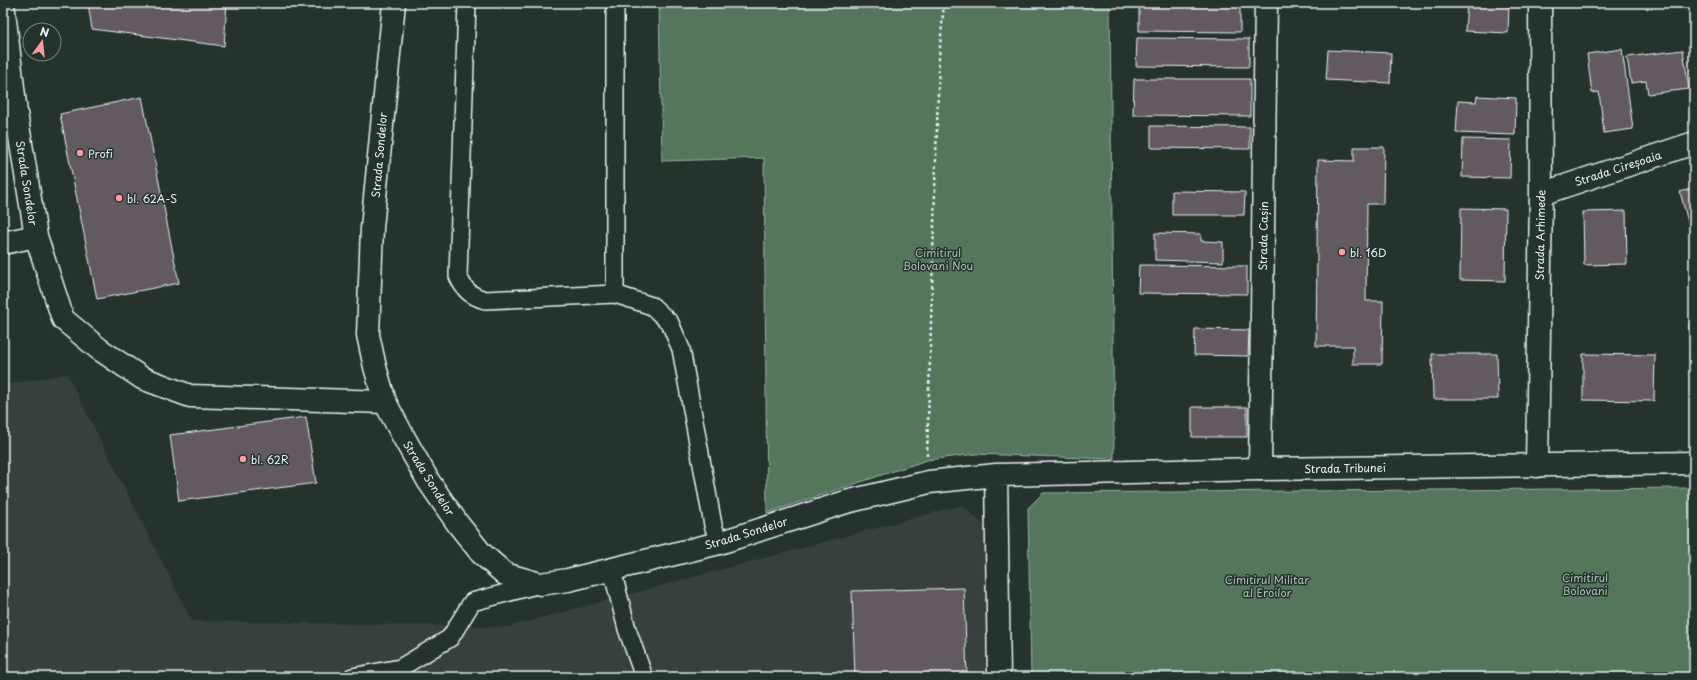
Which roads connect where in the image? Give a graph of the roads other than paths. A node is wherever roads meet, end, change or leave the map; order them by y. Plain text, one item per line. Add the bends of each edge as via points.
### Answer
1 (394, 3) edge
2 (467, 3) edge
3 (615, 3) edge
4 (1266, 3) edge
5 (1540, 3) edge
6 (3, 8) edge
7 (1694, 143) edge
8 (1541, 194) junction
9 (36, 236) junction
10 (3, 243) edge
11 (615, 294) junction
12 (385, 402) junction
13 (1694, 463) edge
14 (1537, 466) junction
15 (1260, 469) junction
16 (996, 475) junction
17 (719, 542) junction
18 (612, 570) junction
19 (540, 584) junction
20 (352, 677) edge
21 (644, 677) edge
22 (999, 677) edge

1 - 12 street, Strada Sondelor via 372,228 368,335 374,367
2 - 11 lane via 458,276 463,287 474,297 485,300
3 - 11 lane
4 - 15 street, Strada Cașin
5 - 8 street, Strada Arhimede
6 - 9 street, Strada Sondelor via 16,113
7 - 8 street, Strada Cireșoaia
8 - 14 street, Strada Arhimede
9 - 10 street, Strada Sondelor
9 - 12 street, Strada Sondelor via 63,319 98,349 142,378 190,396
11 - 17 lane via 652,306 670,323 681,349 713,525
12 - 19 street, Strada Sondelor via 429,482 481,553 505,574
13 - 14 street, Strada Tribunei
14 - 15 street, Strada Tribunei
15 - 16 street, Strada Tribunei
16 - 17 street, Strada Sondelor via 929,482 846,502
16 - 22 street
17 - 18 street, Strada Sondelor
18 - 19 street, Strada Sondelor
18 - 21 lane via 627,629
19 - 20 lane via 472,602 450,638 400,668

